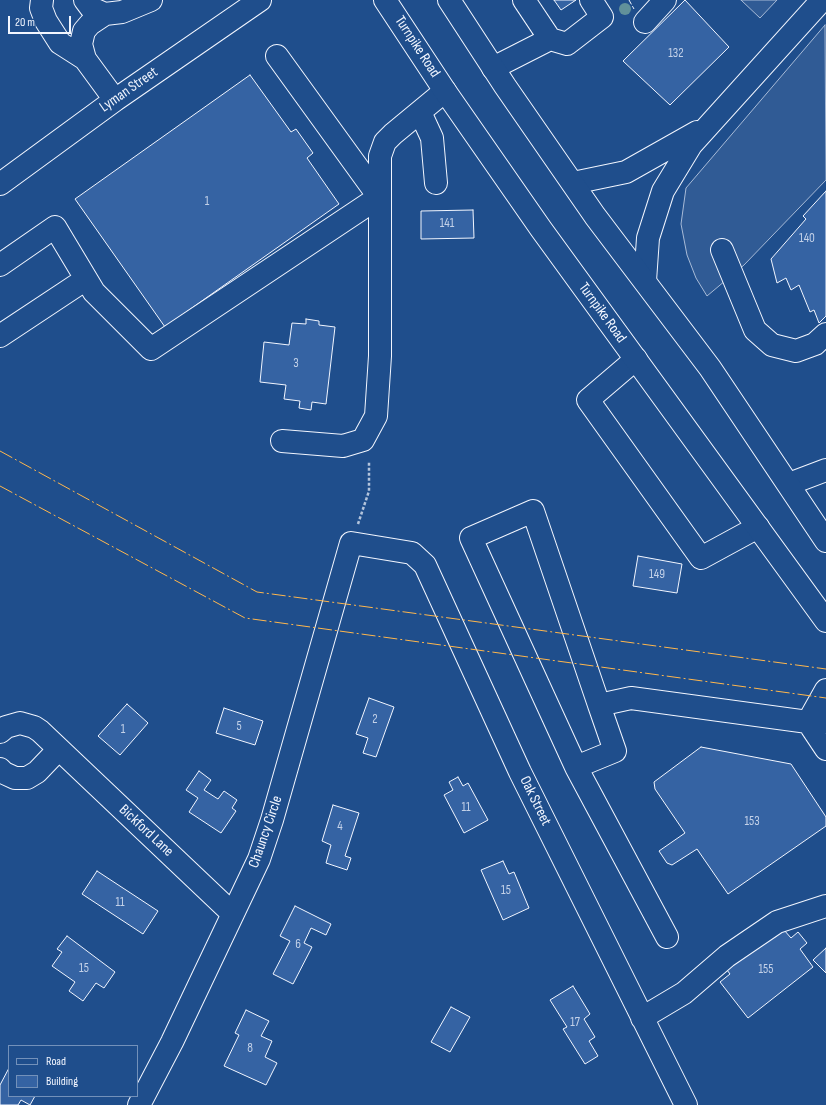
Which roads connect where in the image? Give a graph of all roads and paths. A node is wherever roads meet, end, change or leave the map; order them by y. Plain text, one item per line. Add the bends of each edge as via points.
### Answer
1 (42, 0) edge
2 (85, 0) edge
3 (151, 0) edge
4 (260, 0) edge
5 (385, 0) edge
6 (449, 0) edge
7 (524, 0) edge
8 (591, 0) edge
9 (665, 0) edge
10 (822, 0) edge
11 (105, 14) junction
12 (645, 22) dead end
13 (550, 39) junction
14 (277, 56) dead end
15 (84, 59) junction
16 (493, 68) junction
17 (445, 91) junction
18 (115, 100) junction
19 (420, 112) junction
20 (708, 125) junction
21 (4, 175) edge
22 (436, 183) dead end
23 (573, 183) junction
24 (379, 197) junction
25 (722, 250) dead end
26 (0, 265) edge
27 (645, 281) junction
28 (90, 285) junction
29 (826, 334) edge
30 (0, 336) edge
31 (636, 360) junction
32 (363, 440) junction
33 (282, 441) dead end
34 (826, 470) edge
35 (789, 484) junction
36 (758, 527) junction
37 (826, 541) edge
38 (351, 543) junction
39 (826, 621) edge
40 (826, 690) edge
41 (599, 705) junction
42 (817, 723) edge
43 (0, 732) edge
44 (58, 749) junction
45 (826, 749) edge
46 (576, 767) junction
47 (0, 769) edge
48 (826, 906) edge
49 (233, 914) junction
50 (667, 937) dead end
51 (642, 1018) junction
52 (139, 1105) edge
53 (686, 1105) edge

1 - 15 main road via 41,8 46,21 60,42
2 - 11 main road via 92,8
3 - 11 main road via 122,12
4 - 18 main road, Lyman Street
5 - 17 main road, Turnpike Road
6 - 16 main road
7 - 13 main road
8 - 13 main road via 602,17 567,44
9 - 12 main road
10 - 20 main road
11 - 15 main road via 84,31 81,44
13 - 16 main road
14 - 24 main road
15 - 18 main road
16 - 23 main road
17 - 19 main road
17 - 31 main road, Turnpike Road via 541,230
18 - 21 main road, Lyman Street
19 - 22 main road via 432,138
19 - 24 main road via 385,142 380,156
20 - 23 main road via 626,172
20 - 27 main road via 691,145 663,191 648,238
23 - 27 main road
24 - 28 main road via 151,349
24 - 32 main road via 380,356 376,416
25 - 29 main road via 755,330 772,345 796,351 815,344
26 - 28 main road via 55,227
27 - 35 main road via 710,368
28 - 30 main road
31 - 36 main road, Turnpike Road
31 - 36 main road via 588,400 701,558
32 - 33 main road via 343,446
32 - 38 path via 370,464 369,492
34 - 35 main road
35 - 37 main road
36 - 39 main road, Turnpike Road
38 - 49 main road, Chauncy Circle via 272,820 259,859
38 - 51 main road, Oak Street via 412,553 425,565 524,779
40 - 42 main road
41 - 42 main road via 631,698
41 - 46 main road via 616,751
41 - 46 main road via 533,511 471,538
42 - 45 main road
43 - 44 main road, Bickford Lane via 12,724 27,724 40,731
44 - 47 main road via 37,772 27,778 15,778
44 - 49 main road, Bickford Lane
46 - 50 main road
48 - 51 main road via 777,922 727,956 684,993
49 - 52 main road, Chauncy Circle
51 - 53 main road, Oak Street

